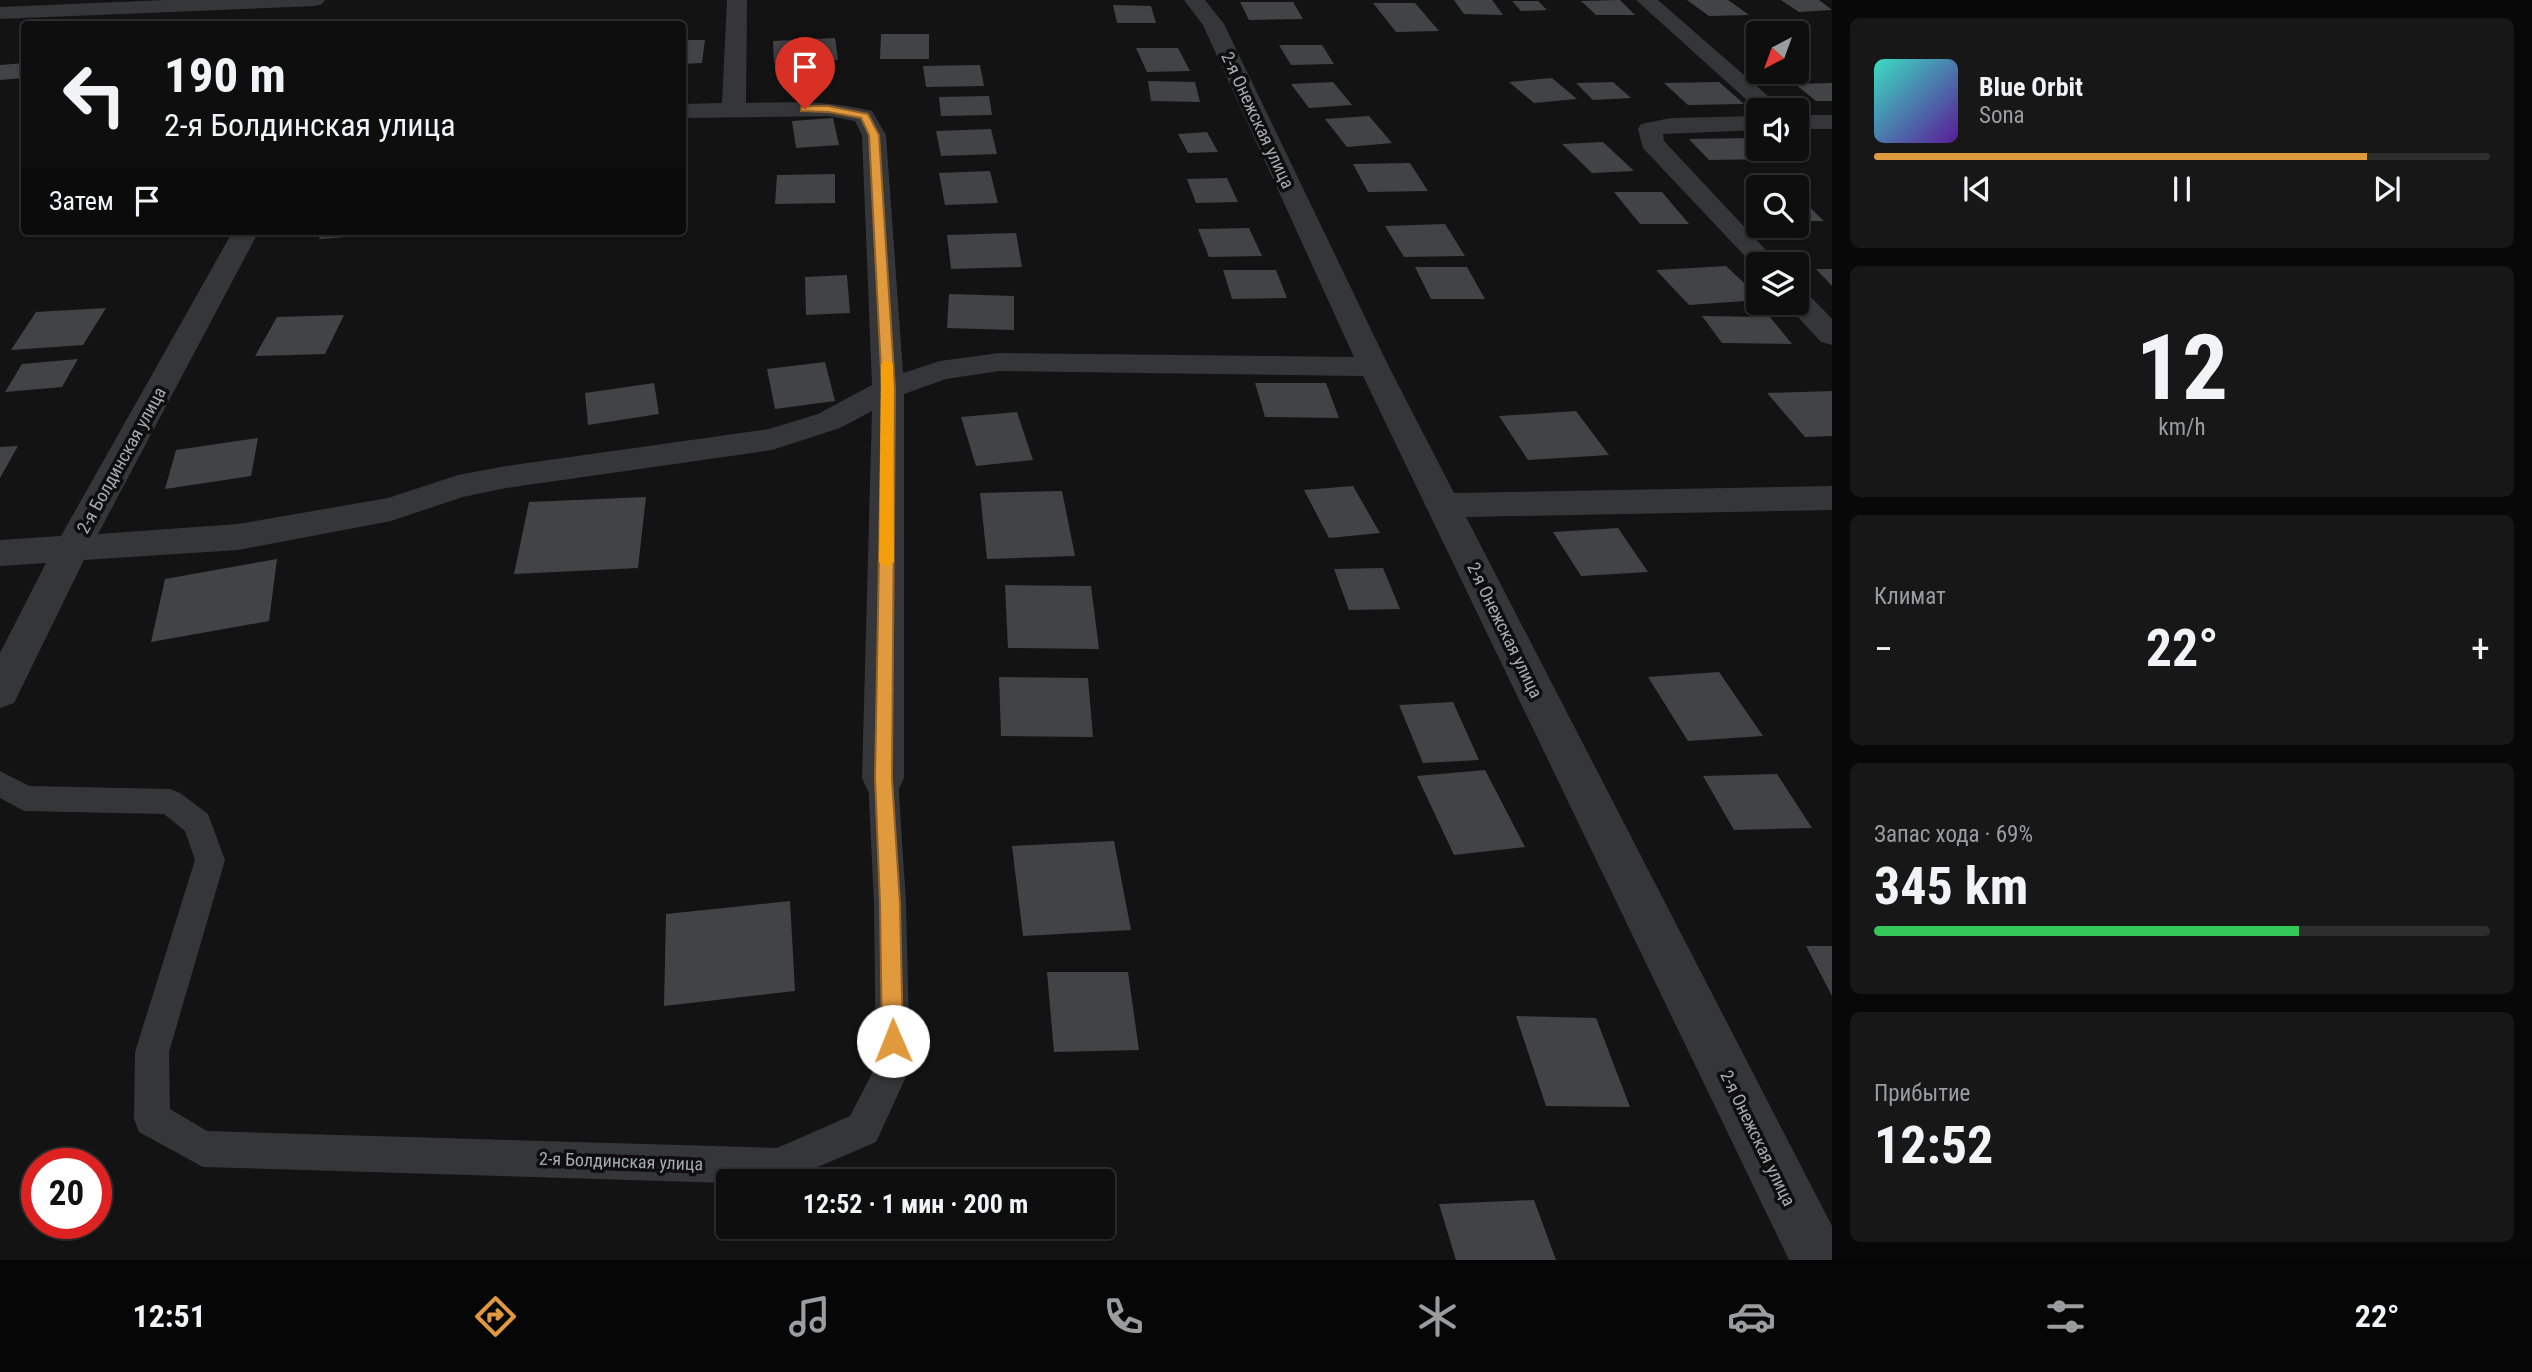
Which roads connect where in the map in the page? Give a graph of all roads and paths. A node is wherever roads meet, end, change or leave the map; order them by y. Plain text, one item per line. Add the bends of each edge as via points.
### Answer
1 (18, 0) edge
2 (315, 0) edge
3 (737, 0) edge
4 (1194, 0) edge
5 (1646, 0) edge
6 (0, 13) edge
7 (1758, 98) edge
8 (734, 108) junction
9 (686, 111) edge
10 (1809, 122) edge
11 (1832, 122) edge
12 (1746, 123) edge
13 (244, 235) edge
14 (1754, 252) edge
15 (1809, 312) edge
16 (1832, 336) edge
17 (1374, 367) junction
18 (888, 389) junction
19 (1832, 498) edge
20 (1443, 505) junction
21 (71, 550) junction
22 (0, 553) edge
23 (0, 692) edge
24 (883, 778) joint
25 (0, 783) edge
26 (1819, 1260) edge

1 - 6 street
2 - 6 street
3 - 8 street
4 - 17 street, 2-я Онежская улица via 1213,24
5 - 7 street
8 - 9 street, 2-я Болдинская улица
8 - 18 street, 2-я Болдинская улица via 828,109 864,116 874,135
10 - 11 street
12 - 14 street via 1650,129 1652,143
13 - 21 street, 2-я Болдинская улица
15 - 16 street
17 - 18 street via 999,362 940,370
17 - 20 street, 2-я Онежская улица
18 - 21 street via 829,421 772,439 506,477 458,486 391,509 250,536
18 - 24 street, 2-я Болдинская улица
19 - 20 street
20 - 26 street, 2-я Онежская улица
21 - 22 street
21 - 23 street, 2-я Болдинская улица
24 - 25 lane, 2-я Болдинская улица via 893,1068 863,1129 777,1166 203,1149 152,1119 152,1052 210,860 197,823 170,802 24,798

